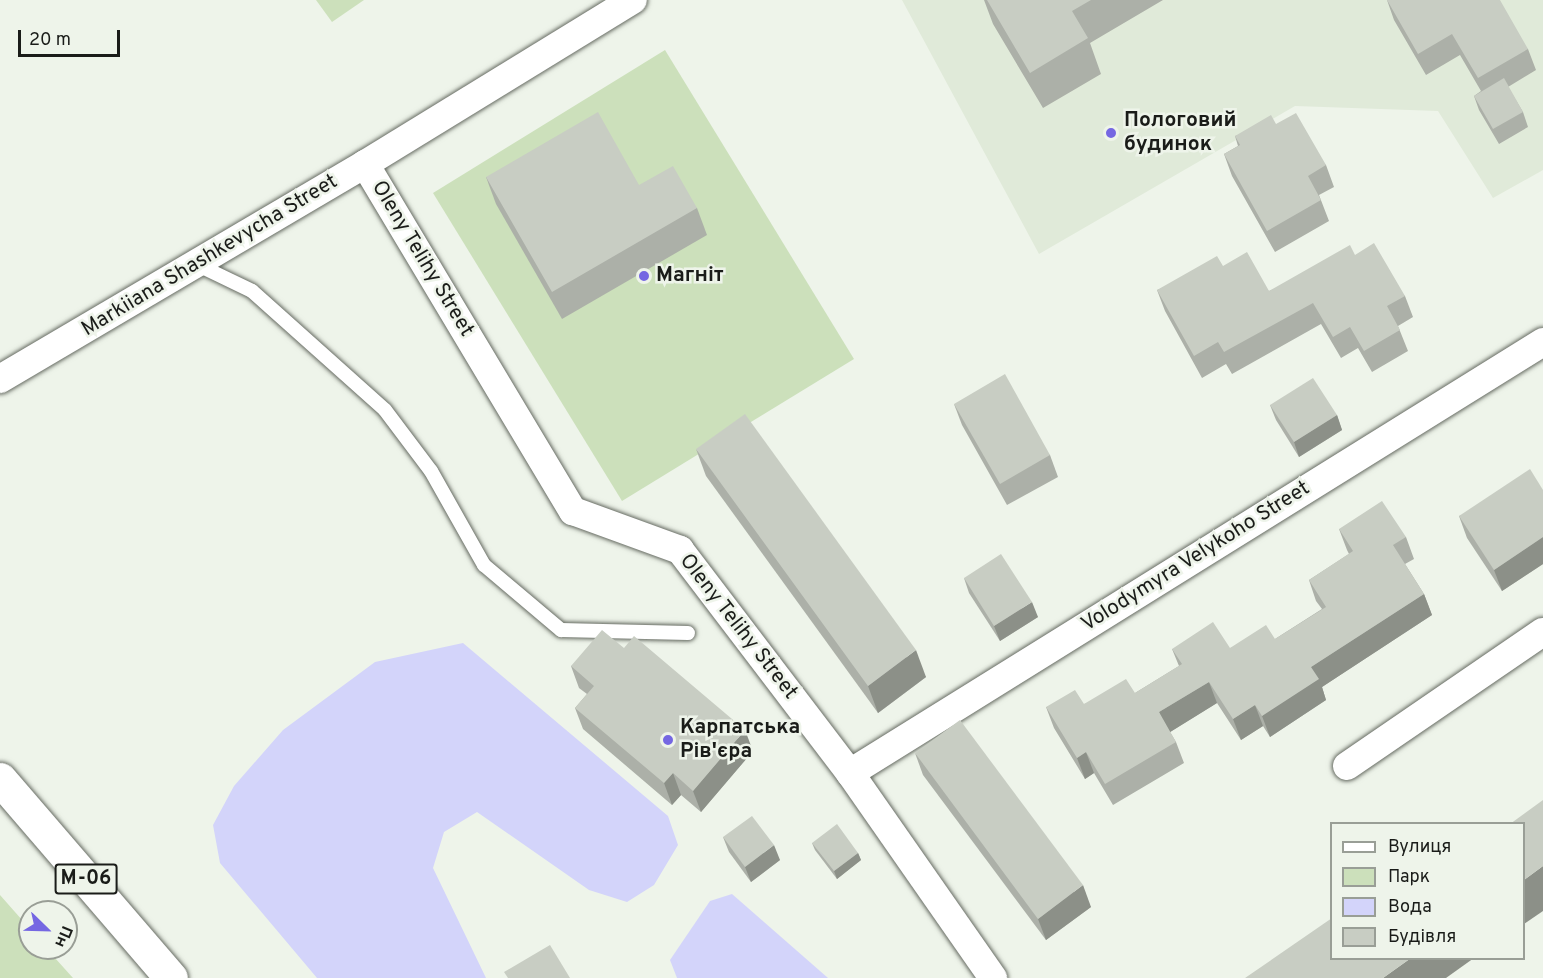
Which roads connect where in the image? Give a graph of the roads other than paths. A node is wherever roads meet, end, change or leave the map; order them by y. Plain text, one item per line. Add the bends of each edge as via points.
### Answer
1 (633, 0) edge
2 (365, 164) junction
3 (196, 264) junction
4 (1543, 342) edge
5 (0, 380) edge
6 (1543, 632) edge
7 (688, 633) dead end
8 (1347, 766) dead end
9 (850, 773) junction
10 (0, 779) edge
11 (171, 978) edge
12 (993, 978) edge

1 - 2 street, Markiiana Shashkevycha Street
2 - 3 street, Markiiana Shashkevycha Street
2 - 9 street, Oleny Telihy Street via 573,511 680,550
3 - 5 street, Markiiana Shashkevycha Street
3 - 7 lane via 252,291 385,410 431,471 484,565 561,630
4 - 9 street, Volodymyra Velykoho Street
6 - 8 street
9 - 12 street, Oleny Telihy Street
10 - 11 highway, М-06

